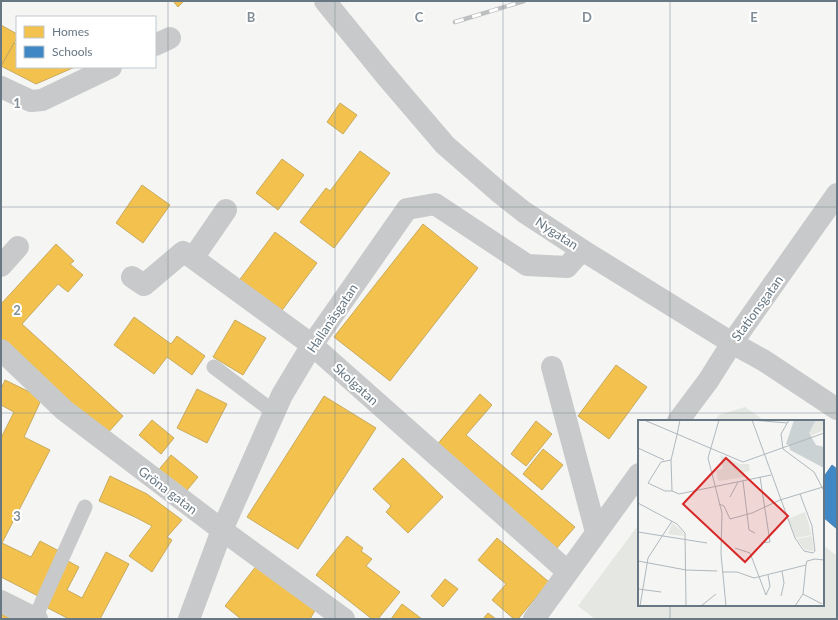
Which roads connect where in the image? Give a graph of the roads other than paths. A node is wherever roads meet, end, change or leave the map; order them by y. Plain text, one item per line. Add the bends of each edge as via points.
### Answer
1 (325, 1) edge
2 (109, 68) edge
3 (1, 87) edge
4 (837, 194) edge
5 (226, 210) dead end
6 (18, 247) dead end
7 (582, 250) junction
8 (193, 258) junction
9 (1, 266) edge
10 (132, 277) dead end
11 (732, 343) junction
12 (312, 345) junction
13 (1, 350) edge
14 (214, 367) dead end
15 (552, 367) dead end
16 (837, 409) edge
17 (274, 412) junction
18 (679, 420) edge
19 (638, 475) edge
20 (85, 507) dead end
21 (222, 530) junction
22 (596, 532) junction
23 (568, 572) junction
24 (1, 601) edge
25 (36, 619) edge
26 (189, 619) edge
27 (344, 619) edge
28 (534, 619) edge

1 - 7 street, Nygatan via 445,145 524,212
2 - 3 street via 42,100 31,100
4 - 11 street, Stationsgatan
5 - 8 street
6 - 9 street
7 - 11 street, Nygatan
7 - 12 street, Hallanäsgatan via 567,267 527,264 435,204 408,209
8 - 10 street via 183,252 144,285
8 - 12 street, Skolgatan
11 - 16 street, Nygatan via 763,360
11 - 18 street, Stationsgatan
12 - 17 street, Hallanäsgatan
12 - 23 street, Skolgatan
13 - 21 street, Gröna gatan via 64,410
14 - 17 lane
15 - 22 street
17 - 21 street, Hallanäsgatan
19 - 22 street
20 - 25 lane
21 - 26 street, Hallanäsgatan
21 - 27 street, Gröna gatan
22 - 23 street
23 - 28 street
24 - 25 street

